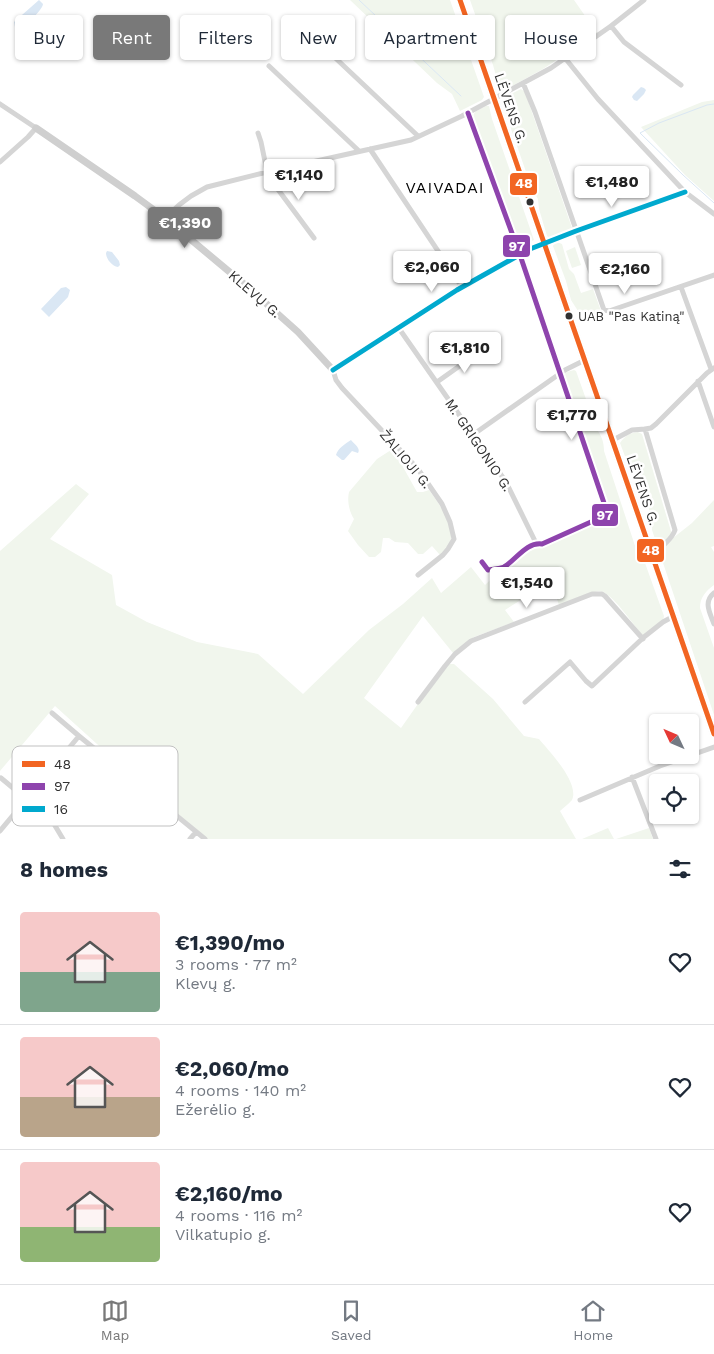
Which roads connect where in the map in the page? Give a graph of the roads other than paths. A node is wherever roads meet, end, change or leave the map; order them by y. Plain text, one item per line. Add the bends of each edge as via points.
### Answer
1 (460, 0) edge
2 (644, 0) edge
3 (611, 26) junction
4 (596, 36) edge
5 (337, 60) edge
6 (562, 60) edge
7 (567, 60) edge
8 (269, 66) dead end
9 (523, 84) junction
10 (681, 85) dead end
11 (495, 99) junction
12 (0, 104) edge
13 (468, 113) junction
14 (36, 128) junction
15 (258, 133) dead end
16 (418, 136) junction
17 (370, 149) junction
18 (360, 151) junction
19 (0, 162) edge
20 (267, 172) junction
21 (685, 192) junction
22 (714, 214) edge
23 (166, 218) junction
24 (576, 231) junction
25 (314, 238) dead end
26 (545, 243) junction
27 (520, 255) junction
28 (714, 275) edge
29 (462, 287) junction
30 (681, 287) junction
31 (398, 327) junction
32 (482, 350) dead end
33 (585, 360) junction
34 (712, 369) edge
35 (333, 370) junction
36 (560, 374) junction
37 (698, 381) junction
38 (437, 382) junction
39 (714, 428) edge
40 (645, 429) junction
41 (474, 434) junction
42 (613, 440) junction
43 (536, 543) junction
44 (652, 553) junction
45 (482, 562) dead end
46 (418, 575) dead end
47 (714, 593) edge
48 (674, 616) junction
49 (714, 624) edge
50 (643, 639) junction
51 (418, 702) dead end
52 (525, 702) dead end
53 (52, 713) dead end
54 (714, 734) edge
55 (79, 736) junction
56 (71, 746) edge
57 (91, 746) edge
58 (714, 748) edge
59 (1, 778) dead end
60 (632, 778) junction
61 (12, 787) edge
62 (580, 800) dead end
63 (12, 817) edge
64 (178, 817) edge
65 (55, 826) edge
66 (0, 831) edge
67 (196, 832) junction
68 (63, 839) edge
69 (190, 839) edge
70 (204, 839) edge
71 (656, 839) edge

1 - 11 main road, LĖVENS G.
2 - 3 street
3 - 4 street
3 - 10 street via 624,42
5 - 16 street
6 - 9 street
7 - 21 street via 598,99
8 - 18 street
9 - 11 street
9 - 24 street
11 - 13 street
11 - 26 main road, LĖVENS G.
12 - 14 street, KLEVŲ G.
13 - 16 street
13 - 27 street
14 - 19 street
14 - 23 main road, KLEVŲ G.
15 - 20 street
16 - 17 street
17 - 18 street
17 - 29 street
18 - 20 street
20 - 23 street via 207,187 179,205
20 - 25 street
21 - 22 street
21 - 24 street
23 - 35 main road, KLEVŲ G. via 298,332
24 - 26 street
24 - 30 street via 606,311
26 - 27 main road
26 - 33 main road, LĖVENS G.
27 - 29 main road
27 - 36 street
28 - 30 street
29 - 31 main road
30 - 34 street
31 - 35 main road
31 - 38 street, M. GRIGONIO G.
32 - 38 street
33 - 36 street
33 - 42 main road, LĖVENS G.
34 - 37 street
35 - 46 street, ŽALIOJI G. via 342,388 424,476 450,522 454,539 448,549
36 - 41 street
36 - 43 street via 604,503 605,515 542,544
37 - 39 street
37 - 40 street via 656,424
38 - 41 street, M. GRIGONIO G.
40 - 42 street via 632,430
40 - 44 street via 675,530
41 - 43 street, M. GRIGONIO G. via 506,482
42 - 44 main road, LĖVENS G.
43 - 45 street via 503,568 488,570
44 - 48 main road, LĖVENS G.
47 - 49 street via 708,604
48 - 50 street
48 - 54 main road, LĖVENS G.
50 - 51 street via 606,596 592,594 471,641 449,661
50 - 52 street via 592,686 570,662
53 - 55 street
55 - 56 street
55 - 57 street
58 - 60 street
59 - 61 street
60 - 62 street
60 - 71 street
63 - 66 street
64 - 67 street
65 - 68 street
67 - 69 street
67 - 70 street

